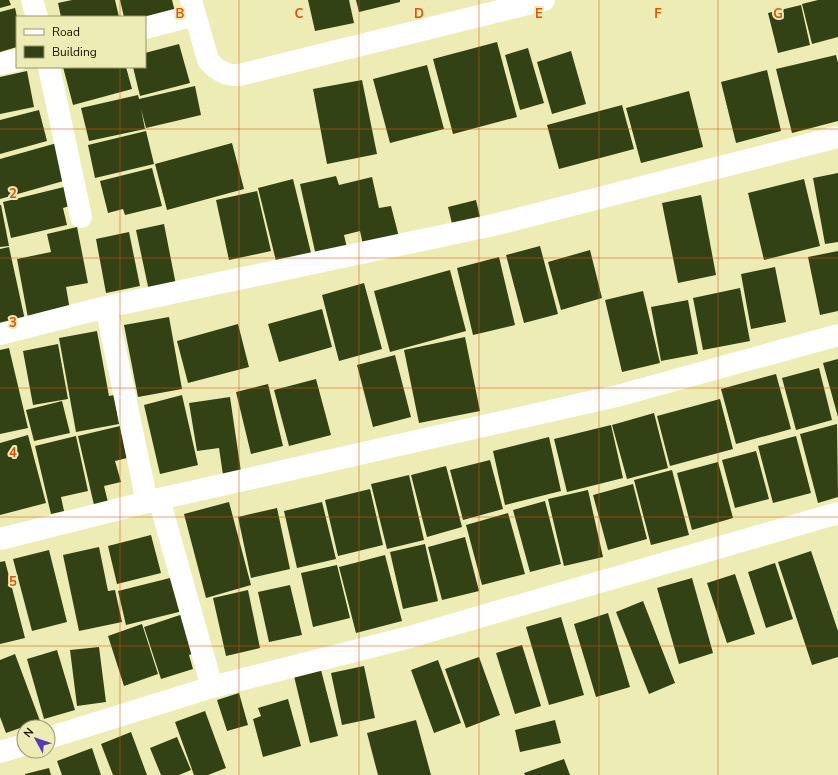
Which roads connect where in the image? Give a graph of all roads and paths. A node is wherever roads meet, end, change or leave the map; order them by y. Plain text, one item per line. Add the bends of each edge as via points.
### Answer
1 (32, 0) edge
2 (544, 0) edge
3 (193, 8) edge
4 (36, 16) edge
5 (146, 28) edge
6 (16, 60) edge
7 (0, 64) edge
8 (49, 68) edge
9 (838, 137) edge
10 (82, 217) dead end
11 (106, 307) junction
12 (0, 334) edge
13 (838, 335) edge
14 (153, 500) junction
15 (838, 513) edge
16 (0, 539) edge
17 (212, 687) junction
18 (56, 736) edge
19 (16, 747) edge
20 (0, 752) edge

1 - 4 street
2 - 3 street via 232,76 222,72 208,60
3 - 5 street
6 - 7 street
8 - 10 street
9 - 11 street via 498,224
11 - 12 street
11 - 14 street
13 - 14 street via 621,395
14 - 16 street
14 - 17 street
15 - 17 street via 410,637
17 - 18 street
19 - 20 street

